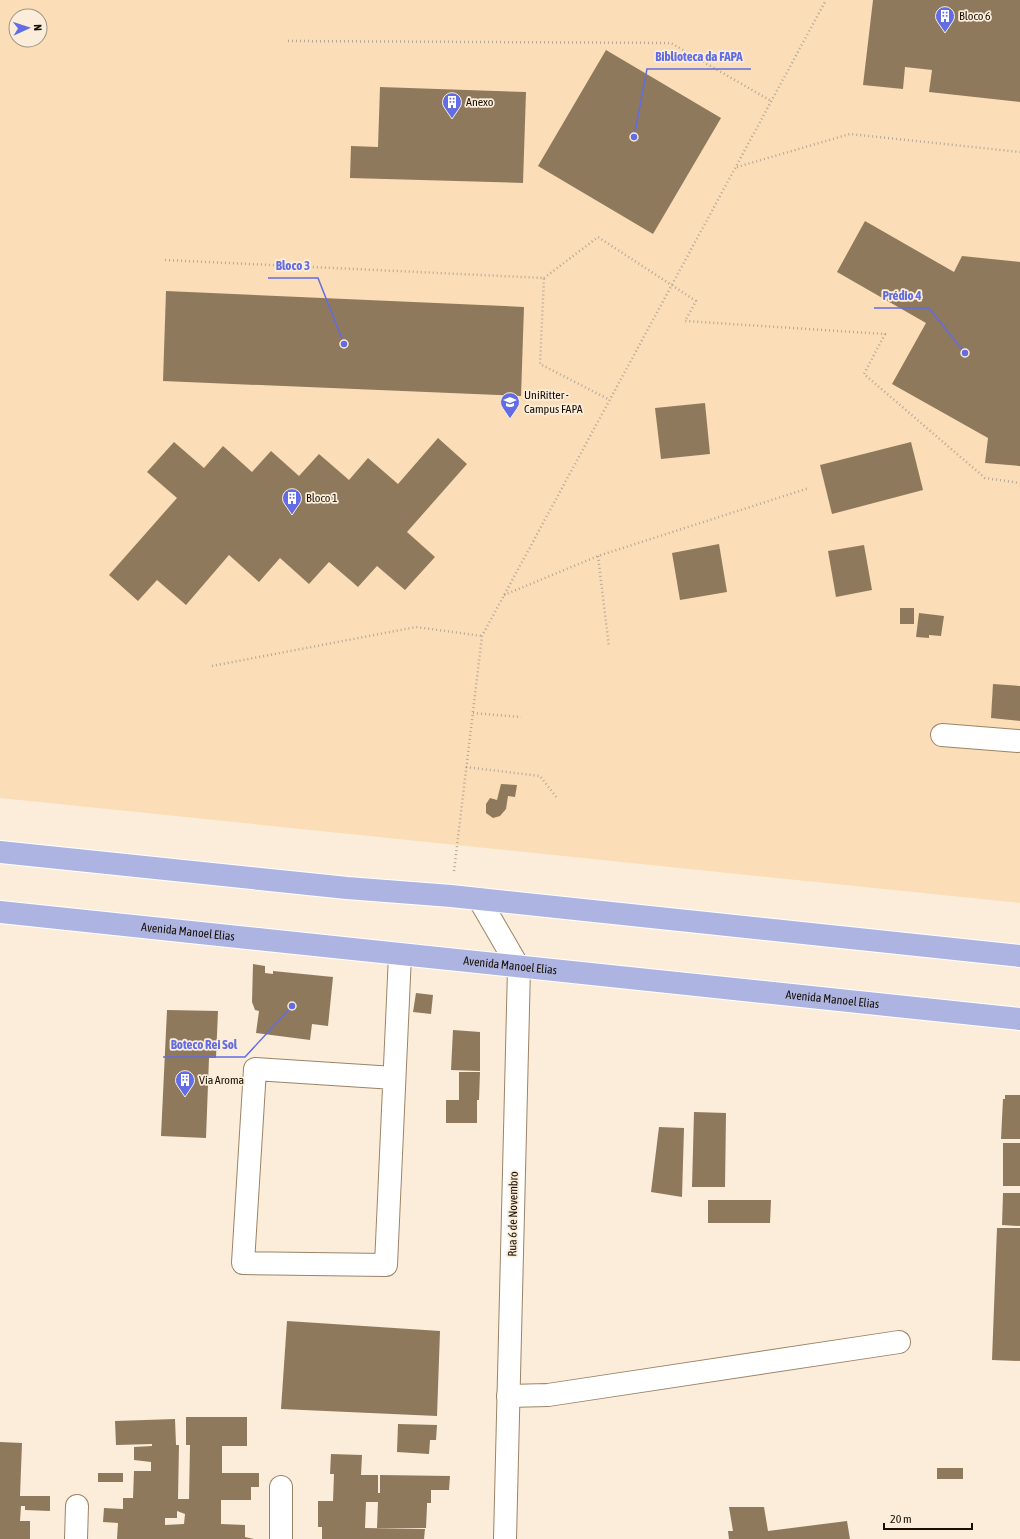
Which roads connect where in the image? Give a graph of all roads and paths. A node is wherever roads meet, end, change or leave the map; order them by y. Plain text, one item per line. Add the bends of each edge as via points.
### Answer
1 (826, 0) edge
2 (288, 41) dead end
3 (771, 101) junction
4 (1020, 152) edge
5 (736, 167) junction
6 (165, 260) dead end
7 (544, 278) junction
8 (671, 286) junction
9 (610, 400) junction
10 (1020, 482) edge
11 (809, 488) dead end
12 (598, 556) junction
13 (504, 595) junction
14 (482, 636) junction
15 (609, 647) dead end
16 (212, 666) dead end
17 (473, 713) junction
18 (521, 717) dead end
19 (942, 735) dead end
20 (1018, 741) dead end
21 (466, 767) junction
22 (557, 798) dead end
23 (0, 852) edge
24 (451, 896) junction
25 (479, 899) junction
26 (0, 912) edge
27 (400, 955) junction
28 (1020, 956) edge
29 (519, 968) junction
30 (1020, 1019) edge
31 (394, 1078) junction
32 (899, 1342) dead end
33 (508, 1396) junction
34 (281, 1487) dead end
35 (77, 1506) dead end
36 (76, 1539) edge
37 (281, 1539) edge
38 (505, 1539) edge

1 - 3 path
2 - 3 path via 671,43
3 - 5 path
4 - 5 path via 850,134
5 - 8 path
6 - 7 path
7 - 8 path via 598,238
7 - 9 path via 540,364
8 - 9 path
8 - 10 path via 696,301 685,321 885,334 864,374 985,478
9 - 13 path
11 - 12 path
12 - 13 path
12 - 15 path
13 - 14 path
14 - 16 path via 416,627
14 - 17 path
17 - 18 path
17 - 21 path
19 - 20 street
21 - 22 path via 540,776
21 - 24 path
23 - 24 main road
24 - 25 main road
25 - 28 main road
25 - 29 street
26 - 27 main road, Avenida Manoel Elias
27 - 29 main road, Avenida Manoel Elias
27 - 31 street
29 - 30 main road, Avenida Manoel Elias
29 - 33 street, Rua 6 de Novembro
31 - 31 street via 386,1265 243,1263 254,1069
32 - 33 street via 548,1396
33 - 38 street, Rua 6 de Novembro
34 - 37 street
35 - 36 street

